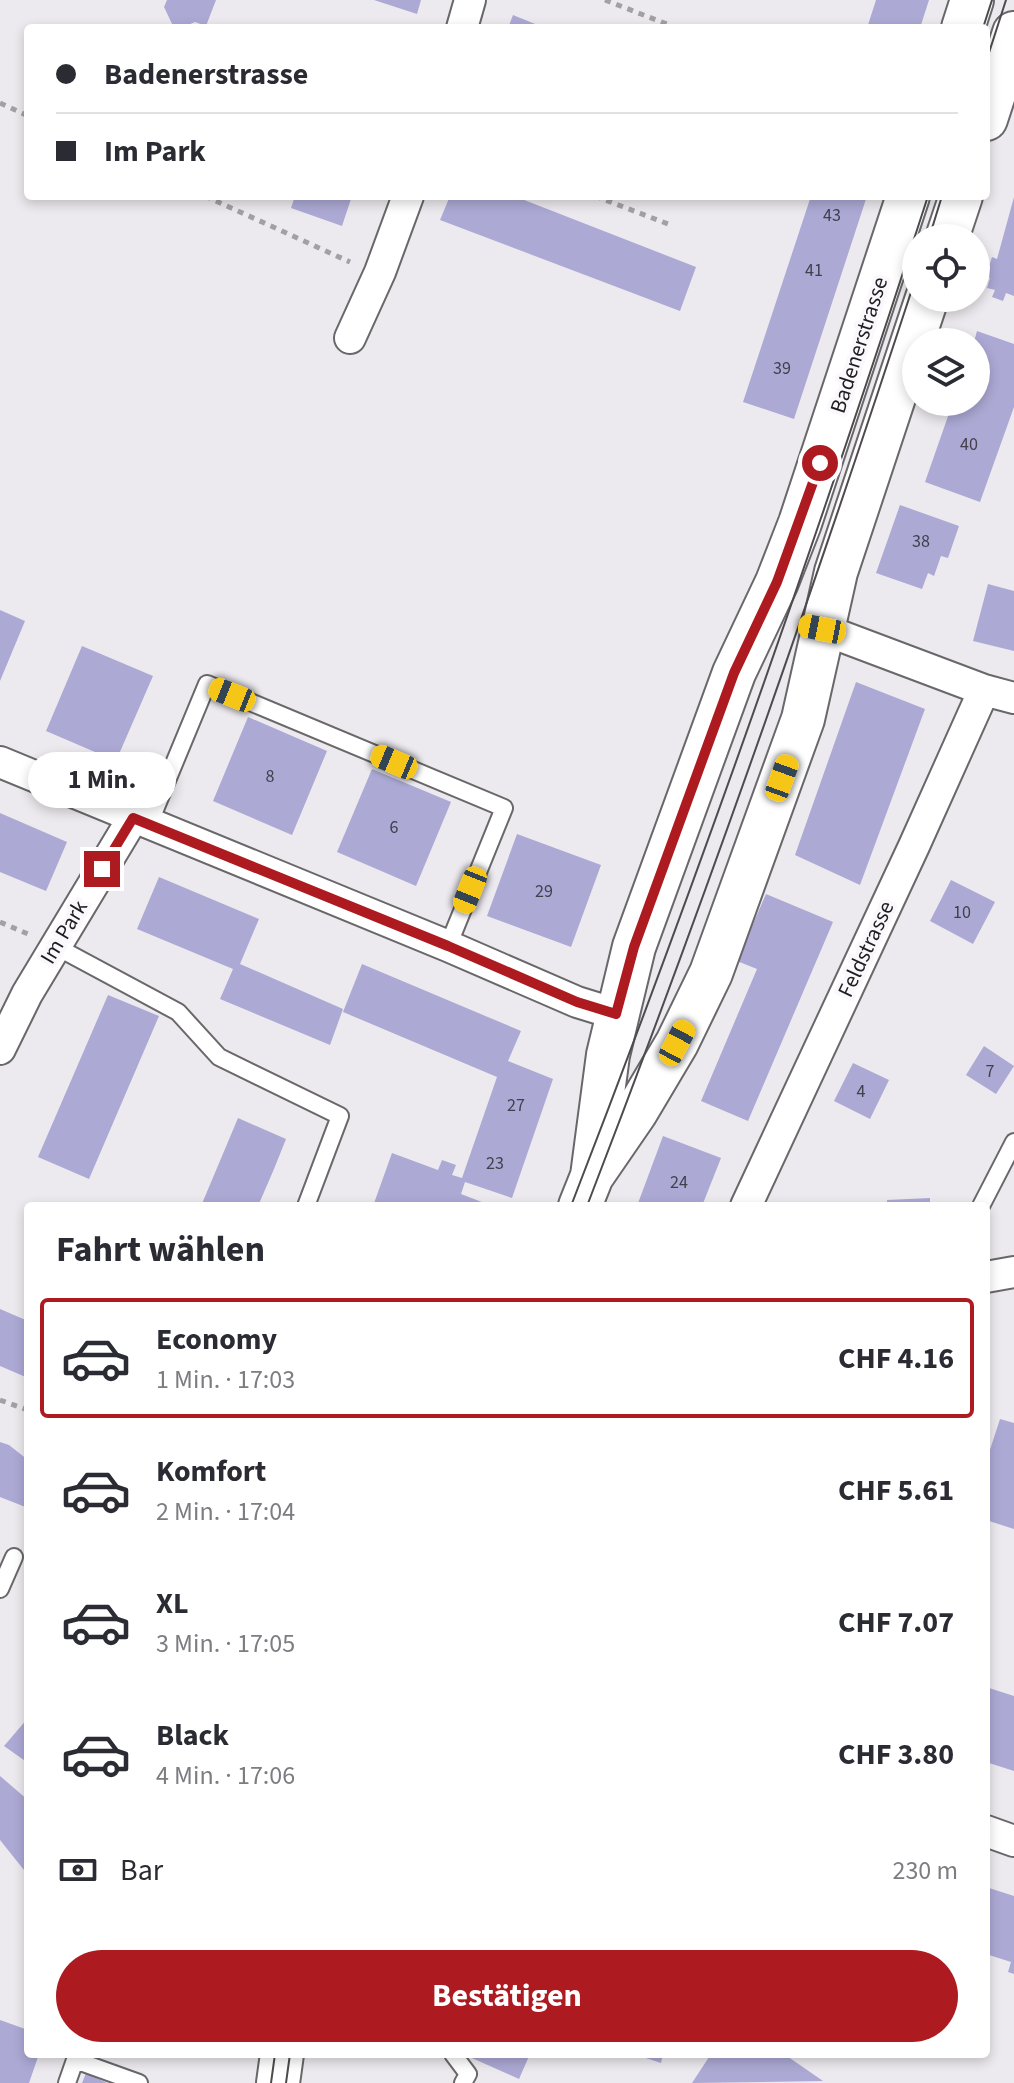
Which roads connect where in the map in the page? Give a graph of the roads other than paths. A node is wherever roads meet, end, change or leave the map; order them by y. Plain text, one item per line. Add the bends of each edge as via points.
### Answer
1 (470, 0) edge
2 (972, 0) edge
3 (463, 24) edge
4 (964, 24) edge
5 (1014, 33) edge
6 (990, 107) edge
7 (407, 200) edge
8 (907, 200) edge
9 (960, 200) edge
10 (952, 224) edge
11 (922, 312) edge
12 (350, 338) dead end
13 (822, 629) junction
14 (753, 631) junction
15 (984, 690) junction
16 (1014, 698) edge
17 (0, 762) edge
18 (141, 821) junction
19 (55, 946) junction
20 (448, 946) junction
21 (616, 1014) junction
22 (0, 1049) edge
23 (1014, 1142) edge
24 (586, 1191) edge
25 (308, 1202) edge
26 (748, 1202) edge
27 (983, 1202) edge
28 (1014, 1272) edge
29 (990, 1276) edge
30 (14, 1557) dead end
31 (0, 1589) edge
32 (990, 1832) edge
33 (1014, 1841) edge
34 (76, 2058) edge
35 (78, 2058) edge
36 (281, 2058) edge
37 (456, 2058) edge
38 (67, 2083) edge
39 (139, 2083) edge
40 (278, 2083) edge
41 (463, 2083) edge

1 - 3 street
2 - 4 main road
5 - 6 main road
7 - 12 street
8 - 14 main road, Badenerstrasse via 800,523
9 - 10 main road
11 - 13 main road, Badenerstrasse
13 - 14 main road via 800,624
13 - 15 street
13 - 24 main road, Badenerstrasse via 803,719 701,995
14 - 21 main road, Badenerstrasse via 634,947
15 - 16 street
15 - 26 street, Feldstrasse
17 - 18 street
18 - 19 street, Im Park
18 - 20 street
18 - 20 lane via 207,684 504,808
19 - 22 street, Im Park
19 - 25 lane via 178,1012 219,1057 340,1116
20 - 21 street
21 - 24 main road, Badenerstrasse
23 - 27 lane
28 - 29 street
30 - 31 lane
32 - 33 street
34 - 38 lane
35 - 39 lane
36 - 40 main road
37 - 41 lane via 468,2074

